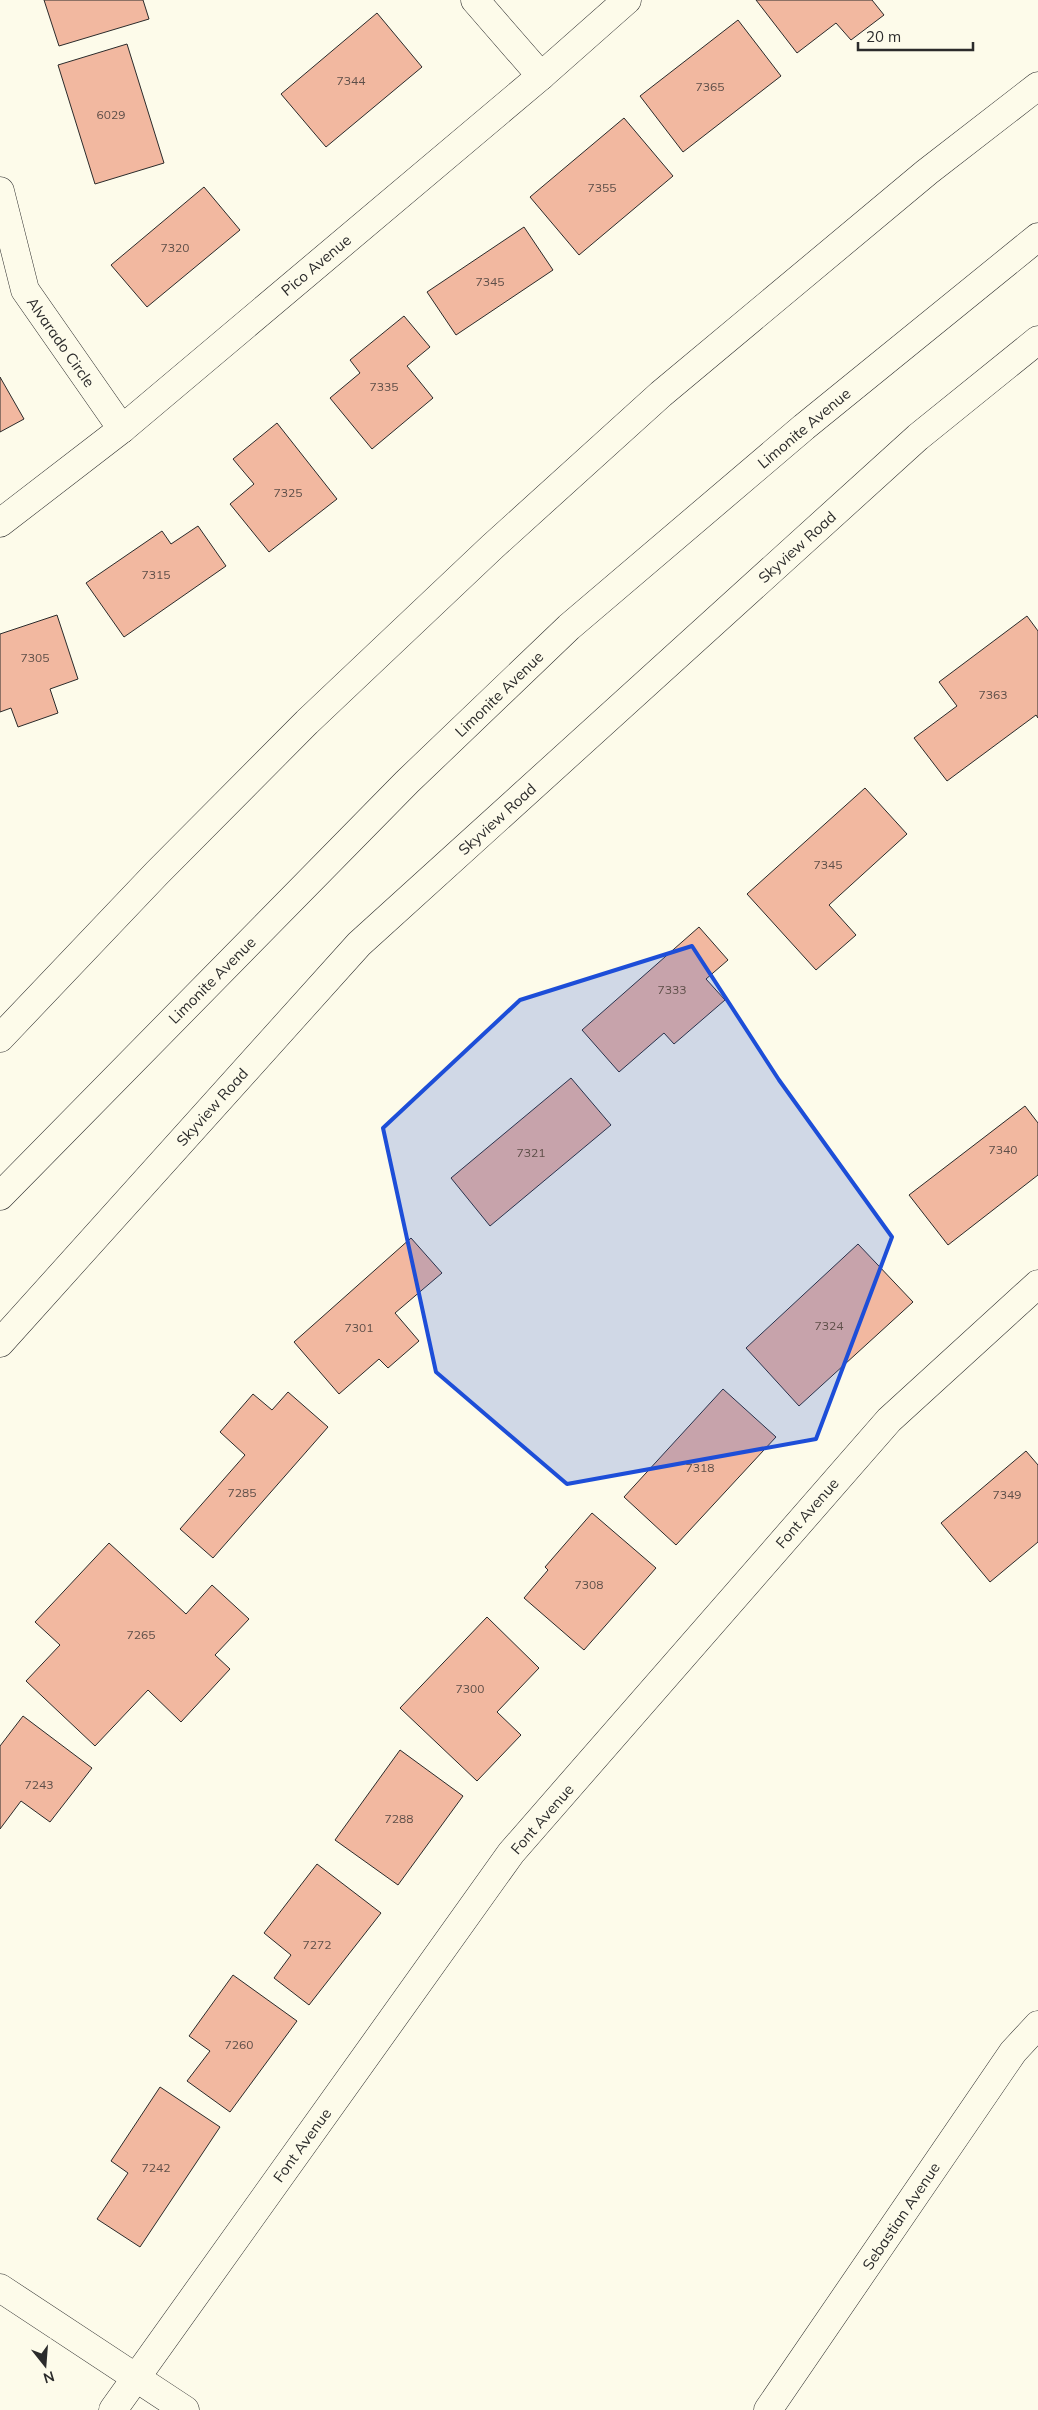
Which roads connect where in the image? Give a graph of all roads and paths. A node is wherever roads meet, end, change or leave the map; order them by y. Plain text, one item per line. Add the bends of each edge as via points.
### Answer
1 (475, 0) edge
2 (627, 0) edge
3 (541, 76) junction
4 (1038, 86) edge
5 (0, 191) edge
6 (1038, 237) edge
7 (1038, 340) edge
8 (122, 429) junction
9 (0, 523) edge
10 (0, 1038) edge
11 (0, 1196) edge
12 (1038, 1284) edge
13 (0, 1343) edge
14 (1038, 2025) edge
15 (0, 2288) edge
16 (135, 2377) junction
17 (113, 2410) edge
18 (185, 2410) edge
19 (768, 2410) edge

1 - 3 street
2 - 3 street, Pico Avenue
3 - 8 street, Pico Avenue
4 - 10 street via 927,172 661,394 492,548 307,722
5 - 8 street, Alvarado Circle via 25,290
6 - 11 street, Limonite Avenue via 804,427 569,627 407,782
7 - 13 street, Skyview Road via 918,436 358,944
8 - 9 street, Pico Avenue
12 - 16 street, Font Avenue via 889,1420 511,1853
14 - 19 street, Sebastian Avenue via 1014,2052
15 - 16 street
16 - 17 street, Font Avenue
16 - 18 street

